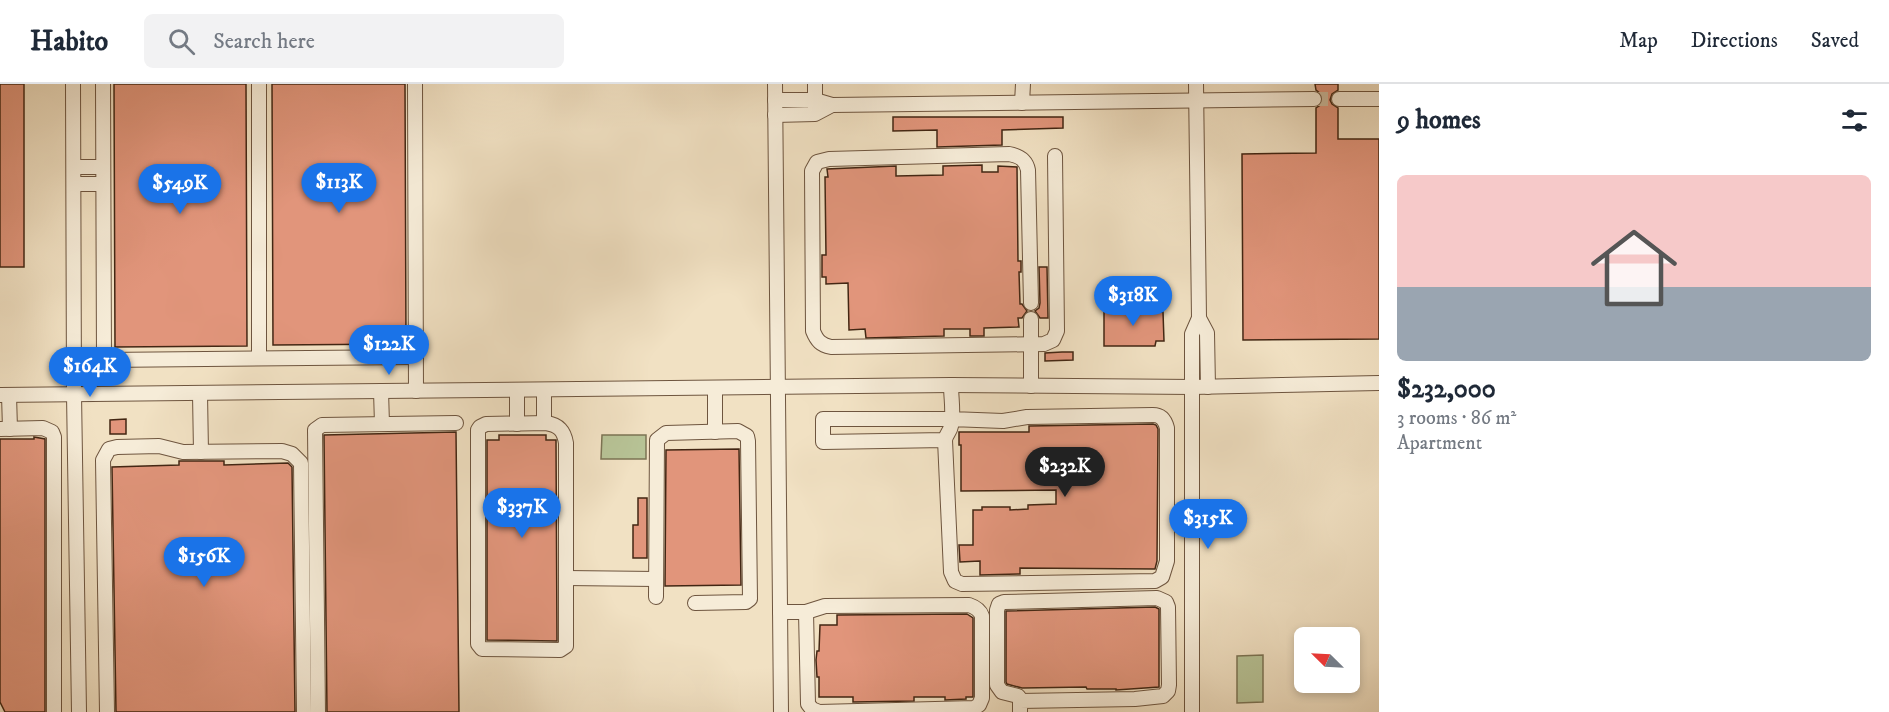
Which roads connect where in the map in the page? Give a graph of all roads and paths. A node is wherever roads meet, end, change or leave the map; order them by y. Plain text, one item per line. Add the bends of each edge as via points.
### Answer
1 (73, 84) edge
2 (103, 84) edge
3 (259, 84) edge
4 (415, 84) edge
5 (775, 84) edge
6 (814, 84) edge
7 (1023, 84) edge
8 (1196, 84) edge
9 (815, 99) junction
10 (1314, 99) tunnel mouth
11 (1339, 99) tunnel mouth
12 (1379, 99) edge
13 (775, 100) junction
14 (1196, 101) junction
15 (1022, 103) junction
16 (832, 105) junction
17 (815, 114) junction
18 (775, 115) junction
19 (1055, 156) dead end
20 (103, 166) junction
21 (74, 167) junction
22 (74, 184) junction
23 (103, 184) junction
24 (1031, 303) dead end
25 (1199, 318) junction
26 (1031, 319) dead end
27 (1031, 344) junction
28 (416, 357) junction
29 (260, 358) junction
30 (1379, 383) edge
31 (951, 385) junction
32 (1031, 386) junction
33 (778, 387) junction
34 (1193, 387) junction
35 (1208, 387) junction
36 (715, 388) junction
37 (517, 390) junction
38 (544, 390) junction
39 (381, 391) junction
40 (416, 391) junction
41 (74, 394) junction
42 (200, 394) junction
43 (5, 395) edge
44 (951, 418) junction
45 (456, 423) dead end
46 (544, 423) junction
47 (382, 424) junction
48 (517, 424) junction
49 (5, 429) edge
50 (715, 432) junction
51 (945, 440) junction
52 (201, 452) junction
53 (54, 574) junction
54 (77, 574) junction
55 (566, 578) junction
56 (656, 579) junction
57 (77, 590) junction
58 (54, 591) junction
59 (656, 597) dead end
60 (695, 603) dead end
61 (780, 612) junction
62 (806, 612) junction
63 (54, 677) junction
64 (78, 684) junction
65 (54, 692) junction
66 (1102, 706) edge
67 (1020, 707) edge
68 (54, 712) edge
69 (79, 712) edge
70 (107, 712) edge
71 (304, 712) edge
72 (318, 712) edge
73 (782, 712) edge
74 (1192, 712) edge

1 - 21 street
2 - 20 street
3 - 29 street
4 - 28 street
5 - 13 street
6 - 9 street
7 - 15 street
8 - 14 street
9 - 13 street
9 - 16 street
9 - 17 street
10 - 14 street
11 - 12 street
13 - 18 street
14 - 15 street
14 - 25 street
15 - 16 street
16 - 17 street
17 - 18 street
18 - 33 street
19 - 27 street via 1057,331 1051,342
20 - 21 street
20 - 23 street
21 - 22 street
22 - 23 street
22 - 41 street
23 - 29 street via 104,360
24 - 27 street via 1028,170 1020,157 1009,154 829,159 815,164 813,331 822,345
25 - 34 street via 1192,334
25 - 35 street via 1207,333
26 - 27 street
27 - 32 street
28 - 29 street
28 - 40 street
30 - 35 street
31 - 32 street
31 - 33 street
31 - 44 street
32 - 34 street
33 - 36 street
33 - 61 street
34 - 35 street
34 - 74 street
36 - 38 street
36 - 50 street
37 - 38 street
37 - 40 street
37 - 48 street
38 - 46 street
39 - 40 street
39 - 42 street
39 - 47 street
41 - 42 street
41 - 43 street
41 - 54 street
42 - 52 street
43 - 49 street
44 - 51 street
44 - 51 street via 823,419 823,442
44 - 51 street via 1003,421 1027,417 1161,417 1167,428 1167,561 1162,577 1155,581 955,581 951,572
45 - 47 street
46 - 48 street
46 - 55 street via 559,427 565,438
47 - 72 street via 322,425 314,432
48 - 55 street via 483,425 477,434 480,648 565,648
49 - 53 street via 46,429 53,435
50 - 56 street via 666,433 657,440
50 - 60 street via 738,431 747,436 751,597 746,602
52 - 70 street via 178,452 159,446 117,447 104,456
52 - 71 street via 282,451 301,463
53 - 54 street
53 - 58 street
54 - 57 street
55 - 56 street
56 - 59 street
57 - 58 street
57 - 64 street
58 - 63 street
61 - 62 street
61 - 73 street
62 - 62 street via 825,606 973,606 982,616 979,705 819,712 812,709 808,704
63 - 64 street
63 - 65 street
64 - 65 street
64 - 69 street
65 - 68 street
66 - 67 street
66 - 67 street via 1167,693 1168,607 1162,599 999,604 998,685 1002,692 1016,695

